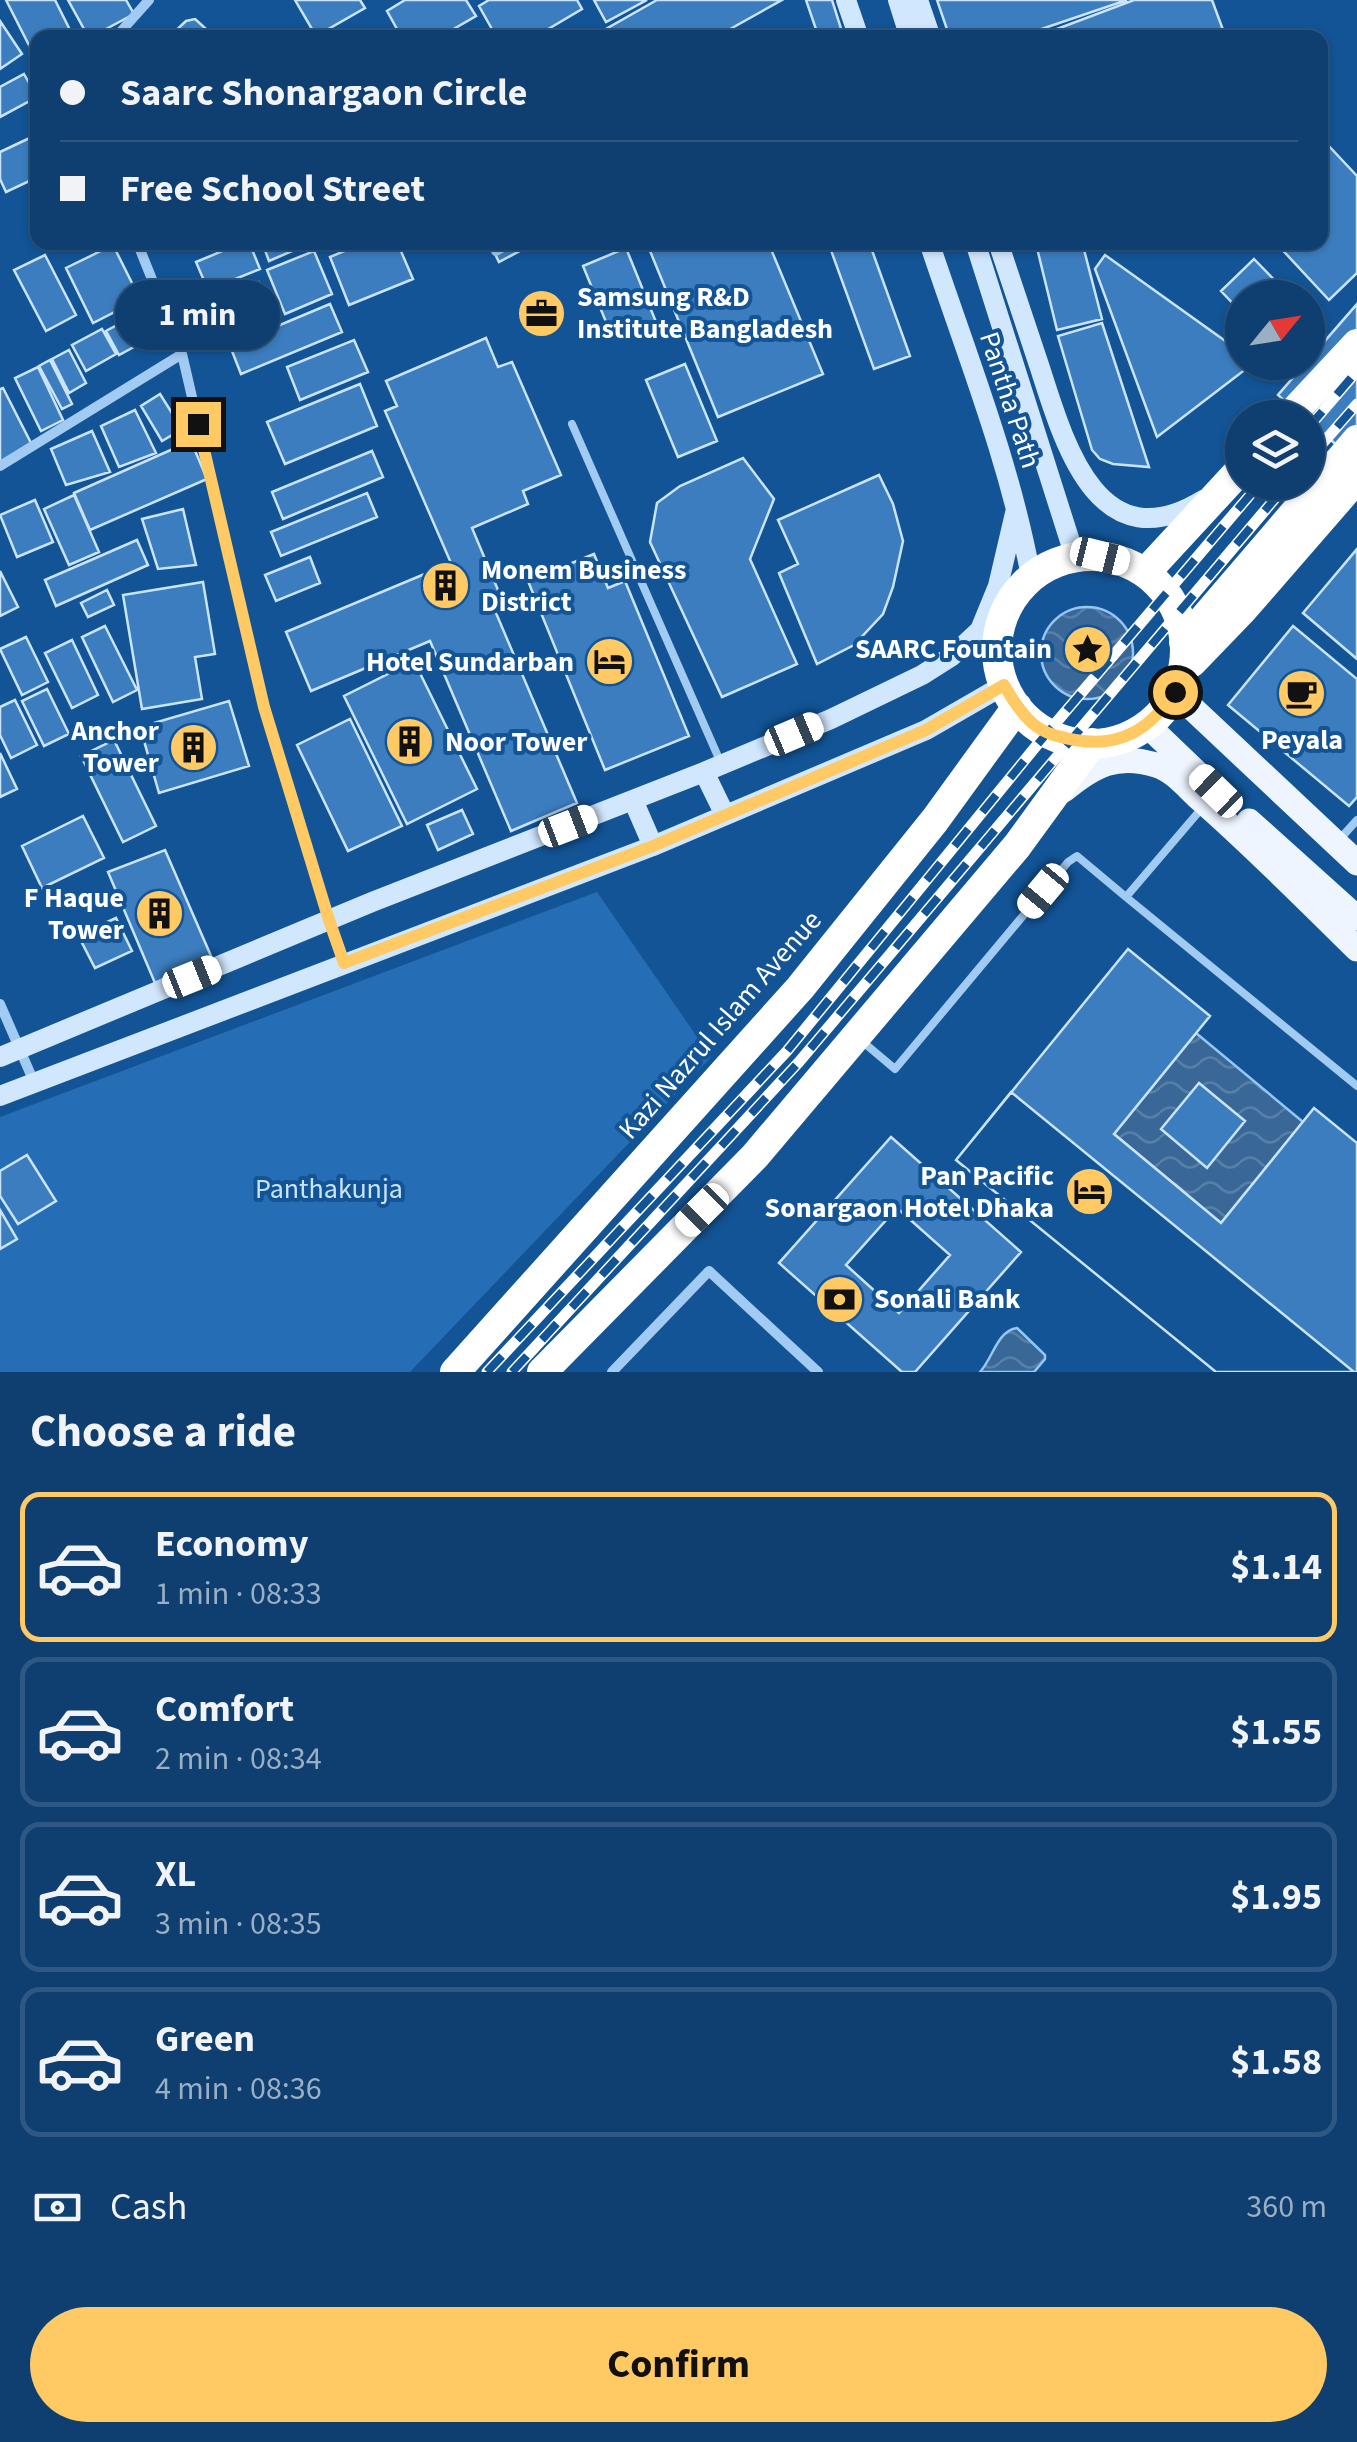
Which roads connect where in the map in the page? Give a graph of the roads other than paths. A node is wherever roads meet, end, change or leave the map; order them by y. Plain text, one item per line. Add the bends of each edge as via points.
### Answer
1 (150, 0) edge
2 (846, 0) edge
3 (898, 0) edge
4 (918, 0) edge
5 (122, 30) edge
6 (856, 30) edge
7 (907, 30) edge
8 (928, 30) edge
9 (139, 250) edge
10 (932, 250) edge
11 (978, 250) edge
12 (1001, 250) edge
13 (1357, 344) edge
14 (182, 354) junction
15 (1305, 400) edge
16 (572, 424) dead end
17 (1357, 440) edge
18 (0, 466) edge
19 (1357, 478) edge
20 (1225, 483) edge
21 (1225, 487) edge
22 (1016, 509) junction
23 (1076, 557) junction
24 (1145, 573) junction
25 (1031, 577) junction
26 (1181, 669) junction
27 (1010, 696) junction
28 (1147, 726) junction
29 (1092, 743) junction
30 (713, 769) junction
31 (633, 800) junction
32 (1051, 802) junction
33 (1206, 804) junction
34 (724, 815) junction
35 (1357, 820) edge
36 (1336, 844) junction
37 (653, 846) junction
38 (1357, 862) edge
39 (1126, 897) junction
40 (1357, 918) edge
41 (329, 920) junction
42 (1357, 949) edge
43 (344, 963) junction
44 (0, 1004) edge
45 (856, 1036) junction
46 (10, 1052) edge
47 (34, 1082) junction
48 (1357, 1086) edge
49 (0, 1096) edge
50 (455, 1372) edge
51 (542, 1372) edge
52 (612, 1372) edge
53 (818, 1372) edge

1 - 5 street
2 - 6 main road
3 - 7 main road
4 - 8 main road
9 - 14 street
10 - 22 main road, Pantha Path
11 - 23 main road, Pantha Path
12 - 20 main road via 1063,439 1092,491 1143,518 1185,511
13 - 15 highway
14 - 18 street
14 - 41 street via 264,707
16 - 30 lane
17 - 26 highway
19 - 26 highway
21 - 24 highway
22 - 25 main road, Pantha Path
22 - 30 main road via 989,611 960,650 922,675
23 - 24 highway via 1100,556
23 - 25 highway
24 - 26 highway via 1178,616
25 - 27 highway via 1000,627 998,666
26 - 28 highway via 1163,710
26 - 36 main road
27 - 29 highway via 1055,737
27 - 34 main road
27 - 50 highway, Kazi Nazrul Islam Avenue via 935,820 800,988
28 - 29 highway
28 - 40 main road
29 - 32 highway
30 - 31 main road
30 - 34 main road
31 - 37 main road
31 - 41 main road
32 - 33 main road via 1086,772 1126,760 1162,766
32 - 45 highway
33 - 39 lane
33 - 42 main road
34 - 37 main road
35 - 36 lane
36 - 38 main road
37 - 43 main road
39 - 45 lane via 1077,856 895,1068
39 - 48 lane
41 - 43 street
41 - 46 main road
43 - 47 main road
44 - 46 street
45 - 51 highway via 755,1156
46 - 47 street
47 - 49 main road
52 - 53 street via 709,1271

